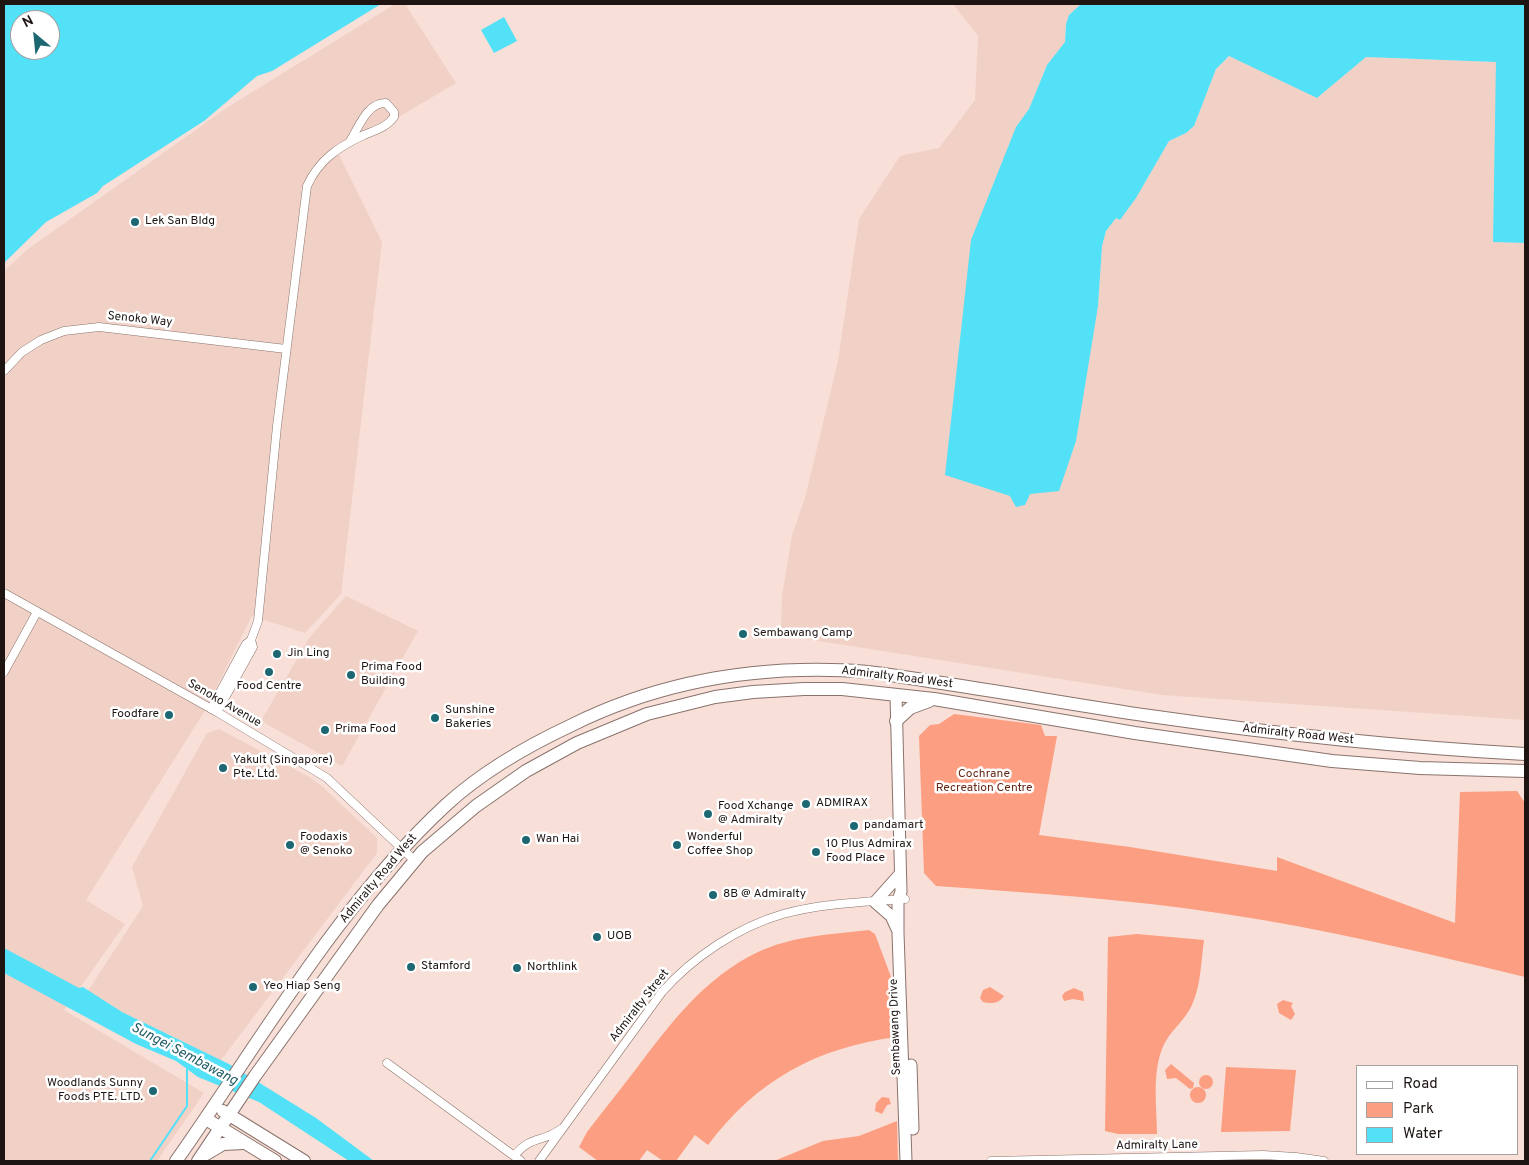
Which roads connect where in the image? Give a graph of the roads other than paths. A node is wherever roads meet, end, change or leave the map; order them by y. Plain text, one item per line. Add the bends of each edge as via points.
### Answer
1 (350, 142) junction
2 (286, 349) junction
3 (4, 371) edge
4 (4, 593) edge
5 (38, 612) junction
6 (4, 672) edge
7 (879, 674) junction
8 (896, 695) junction
9 (934, 699) junction
10 (214, 711) junction
11 (896, 721) junction
12 (1525, 754) edge
13 (1525, 772) edge
14 (402, 848) junction
15 (415, 861) junction
16 (900, 874) junction
17 (901, 897) junction
18 (875, 902) junction
19 (898, 933) junction
20 (387, 1064) dead end
21 (215, 1105) junction
22 (228, 1115) junction
23 (206, 1119) junction
24 (563, 1128) junction
25 (221, 1129) junction
26 (245, 1144) junction
27 (517, 1159) edge
28 (176, 1161) edge
29 (198, 1161) edge
30 (275, 1161) edge
31 (304, 1161) edge
32 (539, 1161) edge
33 (906, 1161) edge
34 (914, 1161) edge
35 (991, 1161) edge
36 (1324, 1161) edge

1 - 1 street via 374,107 386,103 394,112 386,126
1 - 2 street via 328,155 307,186
2 - 3 street, Senoko Way via 99,327 64,331 41,340 22,352
2 - 10 street via 258,621 252,640 246,644
4 - 5 street, Senoko Avenue
5 - 6 street
5 - 10 street, Senoko Avenue
7 - 8 main road via 893,684
7 - 12 main road, Admiralty Road West via 1267,733
7 - 14 main road, Admiralty Road West via 778,670 716,677 608,707 494,768 448,804
8 - 9 main road, Admiralty Road West
8 - 11 main road, Sembawang Drive
8 - 15 main road, Admiralty Road West via 822,688 781,689 715,697 647,714 577,743 518,776 449,827
9 - 11 main road via 910,708
9 - 13 main road, Admiralty Road West via 1135,733 1332,761
10 - 14 street, Senoko Avenue via 327,778
11 - 16 main road, Sembawang Drive
14 - 15 street, Senoko Avenue
14 - 21 main road, Admiralty Road West via 330,938
15 - 22 main road, Admiralty Road West via 378,905
16 - 17 main road, Sembawang Drive
16 - 18 main road
17 - 18 street, Admiralty Street
17 - 19 main road, Sembawang Drive
17 - 34 main road, Sembawang Drive
18 - 19 main road via 891,916
18 - 24 street, Admiralty Street via 784,914 746,929 708,951 662,992
19 - 33 main road, Sembawang Drive
20 - 27 street, Admiralty Street
21 - 22 main road
21 - 23 main road, Admiralty Road West
22 - 25 main road, Admiralty Road West
22 - 31 main road
23 - 25 main road
23 - 28 main road, Admiralty Road West
24 - 27 street, Admiralty Street via 553,1135 527,1142
24 - 32 street, Admiralty Street
25 - 26 main road
25 - 29 main road, Admiralty Road West
26 - 29 main road via 217,1146
26 - 30 main road
35 - 36 street, Admiralty Lane via 1270,1155

